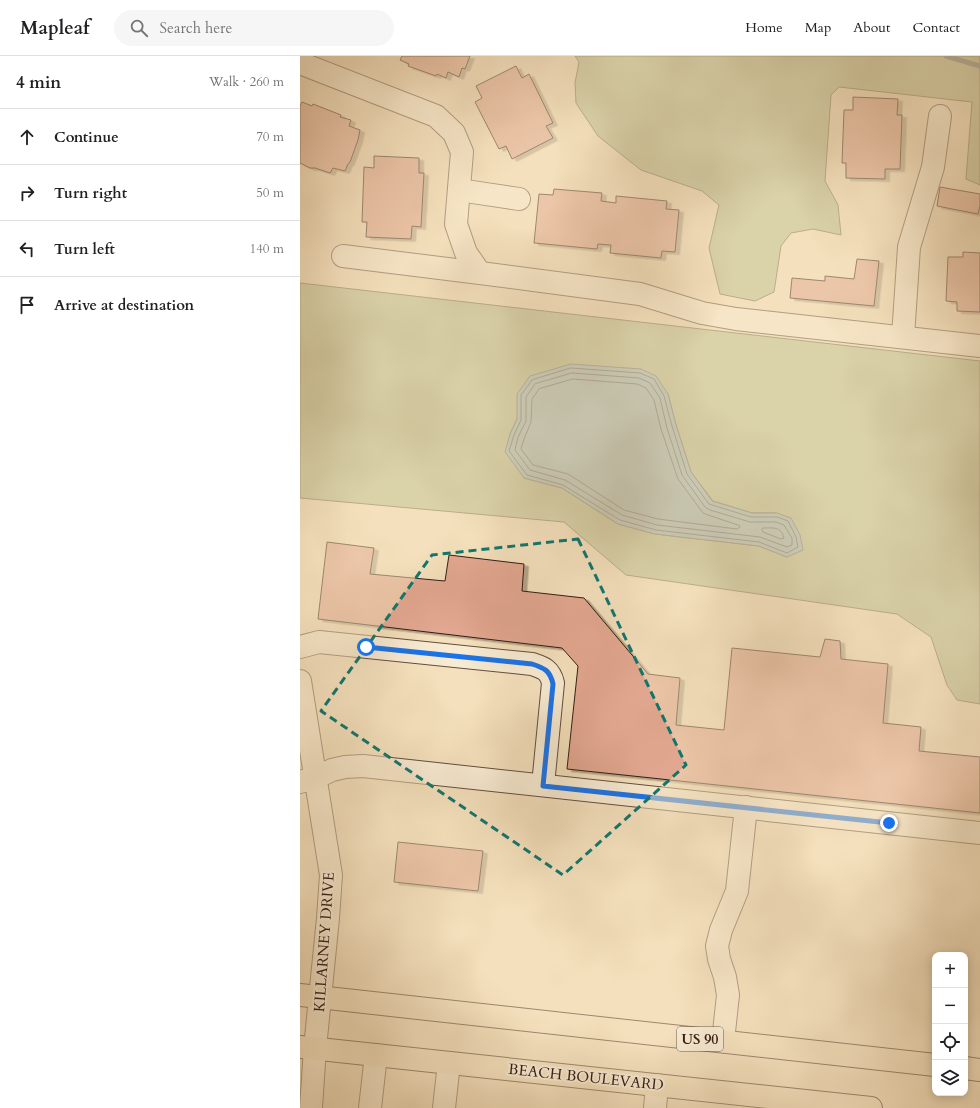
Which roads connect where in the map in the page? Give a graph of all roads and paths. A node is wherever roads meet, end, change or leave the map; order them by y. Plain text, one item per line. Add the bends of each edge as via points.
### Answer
1 (300, 63) edge
2 (940, 116) dead end
3 (459, 190) junction
4 (519, 199) dead end
5 (343, 256) dead end
6 (480, 273) junction
7 (903, 337) junction
8 (980, 346) edge
9 (300, 648) edge
10 (300, 681) edge
11 (307, 780) edge
12 (543, 786) junction
13 (746, 807) junction
14 (980, 833) edge
15 (310, 996) edge
16 (723, 1041) junction
17 (308, 1047) edge
18 (376, 1055) junction
19 (449, 1063) junction
20 (932, 1065) edge
21 (968, 1068) edge
22 (980, 1070) edge
23 (657, 1085) junction
24 (861, 1107) edge
25 (311, 1108) edge
26 (370, 1108) edge
27 (444, 1108) edge
28 (655, 1108) edge

1 - 3 street via 436,116 454,132 462,152
2 - 7 street via 933,167 909,247
3 - 4 street
3 - 6 street via 456,224 466,253
5 - 6 street
6 - 7 street via 640,294 702,313 736,319
7 - 8 street
9 - 12 street via 319,642 532,664 543,668 551,676 553,684
10 - 11 street, KILLARNEY DRIVE
11 - 12 street via 332,770 363,766
11 - 15 street, KILLARNEY DRIVE via 331,875 328,918
12 - 13 street
13 - 14 street
13 - 16 street via 737,891 717,946 728,996
15 - 16 highway, US 90
15 - 17 street, KILLARNEY DRIVE
16 - 20 highway, US 90
17 - 18 highway, BEACH BOULEVARD
17 - 25 street, KILLARNEY DRIVE
18 - 19 highway, BEACH BOULEVARD
18 - 26 street
19 - 23 highway, BEACH BOULEVARD
19 - 27 street
21 - 22 highway
23 - 24 highway, BEACH BOULEVARD
23 - 28 street

